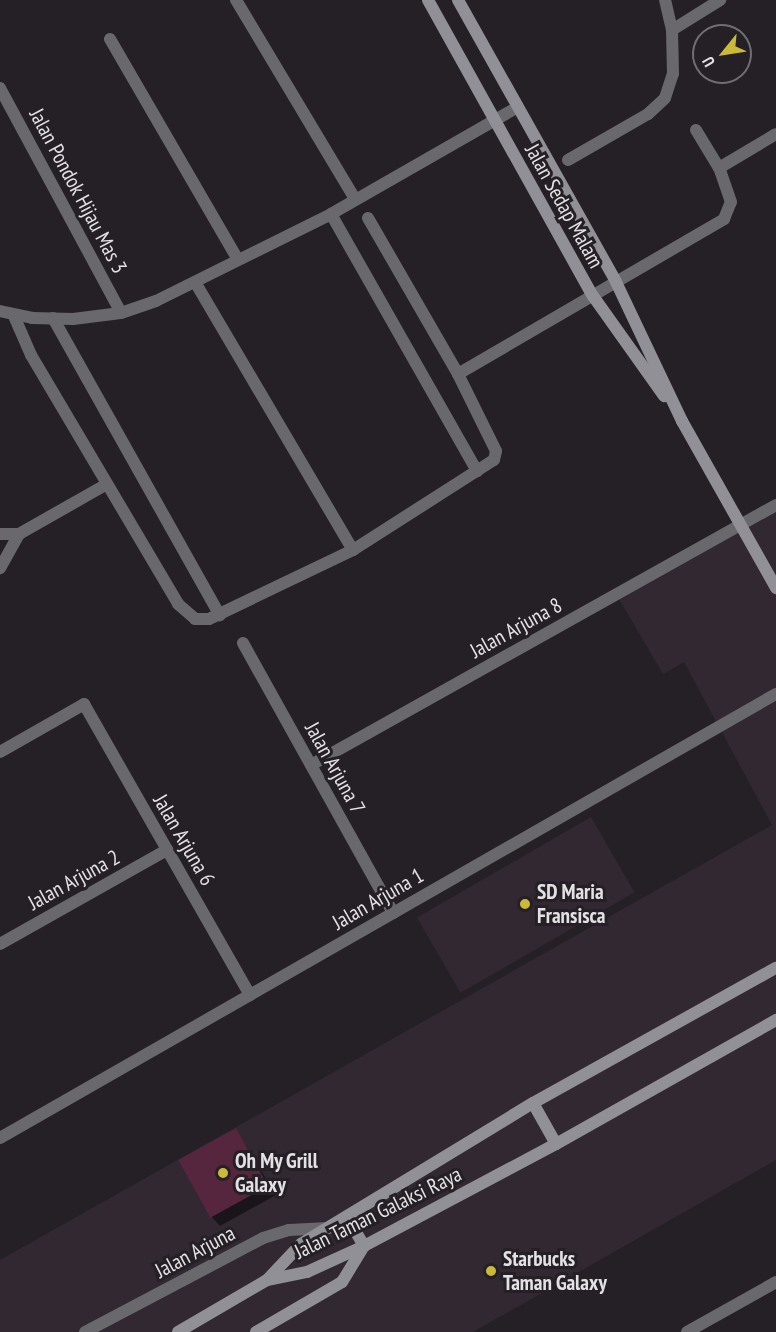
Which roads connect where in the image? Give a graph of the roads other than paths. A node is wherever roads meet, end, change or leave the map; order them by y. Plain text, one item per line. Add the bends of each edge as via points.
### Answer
1 (236, 0) edge
2 (428, 0) edge
3 (458, 0) edge
4 (665, 0) edge
5 (720, 0) edge
6 (672, 30) junction
7 (110, 39) dead end
8 (0, 88) edge
9 (518, 107) junction
10 (494, 120) junction
11 (696, 130) dead end
12 (776, 134) edge
13 (568, 160) dead end
14 (718, 168) junction
15 (355, 199) junction
16 (331, 214) junction
17 (368, 218) dead end
18 (238, 260) junction
19 (195, 282) junction
20 (616, 282) junction
21 (593, 296) junction
22 (0, 311) edge
23 (121, 313) junction
24 (14, 316) junction
25 (53, 318) junction
26 (458, 374) junction
27 (682, 421) junction
28 (477, 471) junction
29 (106, 484) junction
30 (776, 504) edge
31 (740, 525) junction
32 (0, 534) edge
33 (19, 534) junction
34 (352, 550) junction
35 (2, 563) edge
36 (776, 588) edge
37 (220, 615) junction
38 (243, 643) dead end
39 (776, 694) edge
40 (0, 752) edge
41 (311, 765) junction
42 (167, 850) junction
43 (393, 913) junction
44 (0, 944) edge
45 (776, 968) edge
46 (250, 995) junction
47 (776, 1020) edge
48 (533, 1103) junction
49 (0, 1138) edge
50 (556, 1144) junction
51 (347, 1217) junction
52 (329, 1228) junction
53 (364, 1246) junction
54 (267, 1280) junction
55 (776, 1282) edge
56 (85, 1332) edge
57 (178, 1332) edge
58 (256, 1332) edge
59 (687, 1332) edge

1 - 15 street
2 - 10 street, Jalan Sedap Malam
3 - 9 street, Jalan Sedap Malam
4 - 6 street
5 - 6 street
6 - 13 street via 673,74 665,98 648,114
7 - 18 street
8 - 23 street, Jalan Pondok Hijau Mas 3
9 - 10 street
9 - 20 street, Jalan Sedap Malam
10 - 15 street
10 - 21 street, Jalan Sedap Malam
11 - 14 street
12 - 14 street
14 - 20 street via 731,202 730,213
15 - 16 street
16 - 18 street
16 - 28 street
17 - 26 street
18 - 19 street
19 - 23 street
19 - 34 street
20 - 21 street
20 - 27 street, Jalan Sedap Malam
21 - 26 street
21 - 27 street, Jalan Sedap Malam
22 - 24 street
23 - 25 street
24 - 25 street
24 - 29 street via 31,355
25 - 37 street
26 - 28 street via 496,451 494,460
27 - 31 street, Jalan Sedap Malam
28 - 34 street
29 - 33 street
29 - 37 street via 184,610 200,620
30 - 31 street, Jalan Arjuna 8
31 - 36 street, Jalan Sedap Malam
31 - 41 street, Jalan Arjuna 8
32 - 33 street
33 - 35 street
34 - 37 street
38 - 41 street, Jalan Arjuna 7
39 - 43 street, Jalan Arjuna 1
40 - 42 street, Jalan Arjuna 6 via 84,704
41 - 43 street, Jalan Arjuna 7
42 - 44 street, Jalan Arjuna 2
42 - 46 street, Jalan Arjuna 6
43 - 46 street, Jalan Arjuna 1
45 - 48 street, Jalan Taman Galaksi Raya
46 - 49 street, Jalan Arjuna 1
47 - 50 street, Jalan Taman Galaksi Raya
48 - 50 street
48 - 51 street, Jalan Taman Galaksi Raya
50 - 53 street, Jalan Taman Galaksi Raya
51 - 52 street, Jalan Taman Galaksi Raya
51 - 53 street
52 - 54 street, Jalan Taman Galaksi Raya via 301,1244
52 - 56 street, Jalan Arjuna via 289,1230 263,1238
53 - 54 street, Jalan Taman Galaksi Raya via 307,1272
53 - 58 street via 342,1282
54 - 57 street
55 - 59 street

